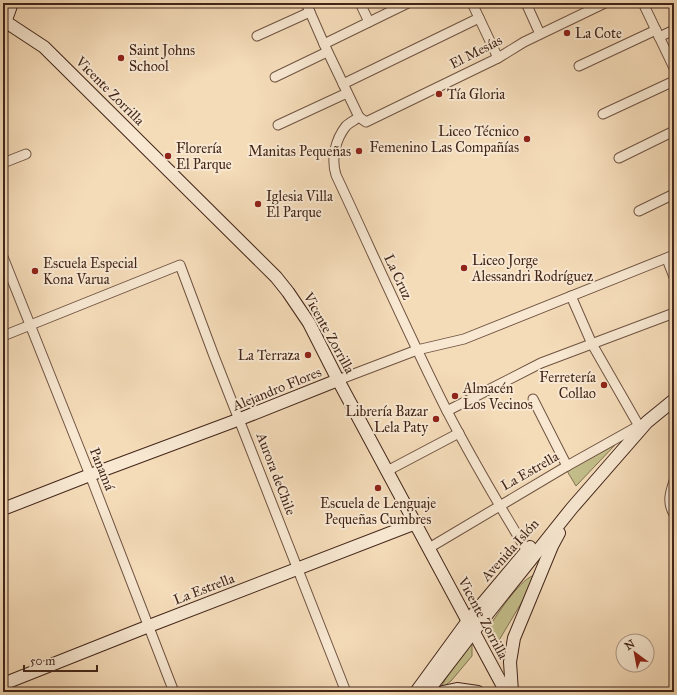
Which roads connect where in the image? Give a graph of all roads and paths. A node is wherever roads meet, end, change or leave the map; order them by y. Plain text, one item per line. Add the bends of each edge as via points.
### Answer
1 (12, 3) edge
2 (306, 3) edge
3 (360, 3) edge
4 (408, 3) edge
5 (472, 3) edge
6 (526, 3) edge
7 (582, 3) edge
8 (605, 3) edge
9 (643, 3) edge
10 (310, 12) junction
11 (586, 12) junction
12 (479, 18) junction
13 (369, 22) junction
14 (4, 25) edge
15 (674, 30) edge
16 (657, 33) junction
17 (540, 34) junction
18 (257, 36) dead end
19 (325, 48) junction
20 (498, 58) junction
21 (579, 66) dead end
22 (674, 68) edge
23 (274, 77) dead end
24 (674, 81) edge
25 (343, 84) junction
26 (347, 93) junction
27 (603, 114) dead end
28 (359, 117) junction
29 (278, 125) dead end
30 (674, 131) edge
31 (26, 154) dead end
32 (619, 158) dead end
33 (3, 163) edge
34 (674, 194) edge
35 (639, 210) dead end
36 (3, 257) edge
37 (671, 257) edge
38 (674, 277) edge
39 (571, 296) junction
40 (674, 313) edge
41 (30, 326) junction
42 (3, 336) edge
43 (592, 344) junction
44 (417, 350) junction
45 (338, 380) junction
46 (533, 399) dead end
47 (674, 400) edge
48 (447, 411) junction
49 (240, 420) junction
50 (643, 424) junction
51 (459, 433) junction
52 (567, 466) junction
53 (387, 471) junction
54 (90, 475) junction
55 (674, 481) edge
56 (499, 506) junction
57 (572, 508) junction
58 (3, 509) edge
59 (674, 514) edge
60 (416, 523) junction
61 (429, 548) junction
62 (532, 551) junction
63 (298, 569) junction
64 (149, 626) junction
65 (470, 627) junction
66 (3, 684) edge
67 (174, 692) edge
68 (346, 692) edge
69 (416, 692) edge
70 (427, 692) edge
71 (443, 692) edge
72 (478, 692) edge
73 (506, 692) edge
74 (512, 692) edge

1 - 14 main road
2 - 10 street
3 - 13 street
4 - 13 street
5 - 12 street
6 - 17 street
7 - 11 street
8 - 11 street, El Mesías
9 - 16 street
10 - 18 street
10 - 19 street
11 - 17 street, El Mesías
12 - 20 street
12 - 25 street
13 - 19 street
14 - 45 main road, Vicente Zorrilla via 44,47 276,277 309,323
15 - 16 street
16 - 21 street
16 - 22 street
17 - 20 street, El Mesías
19 - 23 street
19 - 25 street
20 - 28 street, El Mesías via 366,122
24 - 27 street
25 - 26 street
26 - 28 street
26 - 29 street
28 - 44 street, La Cruz via 346,126 337,142 333,164 336,176
30 - 32 street
31 - 33 street
34 - 35 street
36 - 41 street, Panamá
37 - 38 street
37 - 39 street, Alejandro Flores
39 - 43 street
39 - 44 street, Alejandro Flores via 464,339
40 - 43 street
41 - 42 street
41 - 49 street, Aurora deChile via 180,265
41 - 54 street, Panamá
43 - 48 street via 540,363
43 - 50 street
44 - 45 street, Alejandro Flores
44 - 48 street, La Cruz
45 - 49 main road, Alejandro Flores
45 - 53 main road, Vicente Zorrilla
46 - 52 street
47 - 50 main road, Avenida Islón
48 - 51 street, La Cruz
49 - 54 main road, Alejandro Flores
49 - 63 street, Aurora deChile
50 - 52 street, La Estrella
50 - 57 main road, Avenida Islón
51 - 53 street
51 - 56 street, La Cruz
52 - 56 street, La Estrella
53 - 60 main road, Vicente Zorrilla
54 - 58 main road, Alejandro Flores
54 - 64 street, Panamá
55 - 59 street via 669,504
56 - 61 street, La Estrella
56 - 62 street, La Cruz
57 - 62 main road, Avenida Islón
57 - 74 main road via 552,546 514,638 510,662
60 - 61 main road, Vicente Zorrilla
60 - 63 main road, La Estrella
61 - 65 main road, Vicente Zorrilla
62 - 65 main road, Avenida Islón
63 - 64 main road, La Estrella
63 - 68 street, Aurora deChile
64 - 66 main road, La Estrella
64 - 67 street, Panamá
65 - 69 main road, Avenida Islón
65 - 70 main road, Avenida Islón
65 - 73 main road, Vicente Zorrilla
71 - 72 main road

